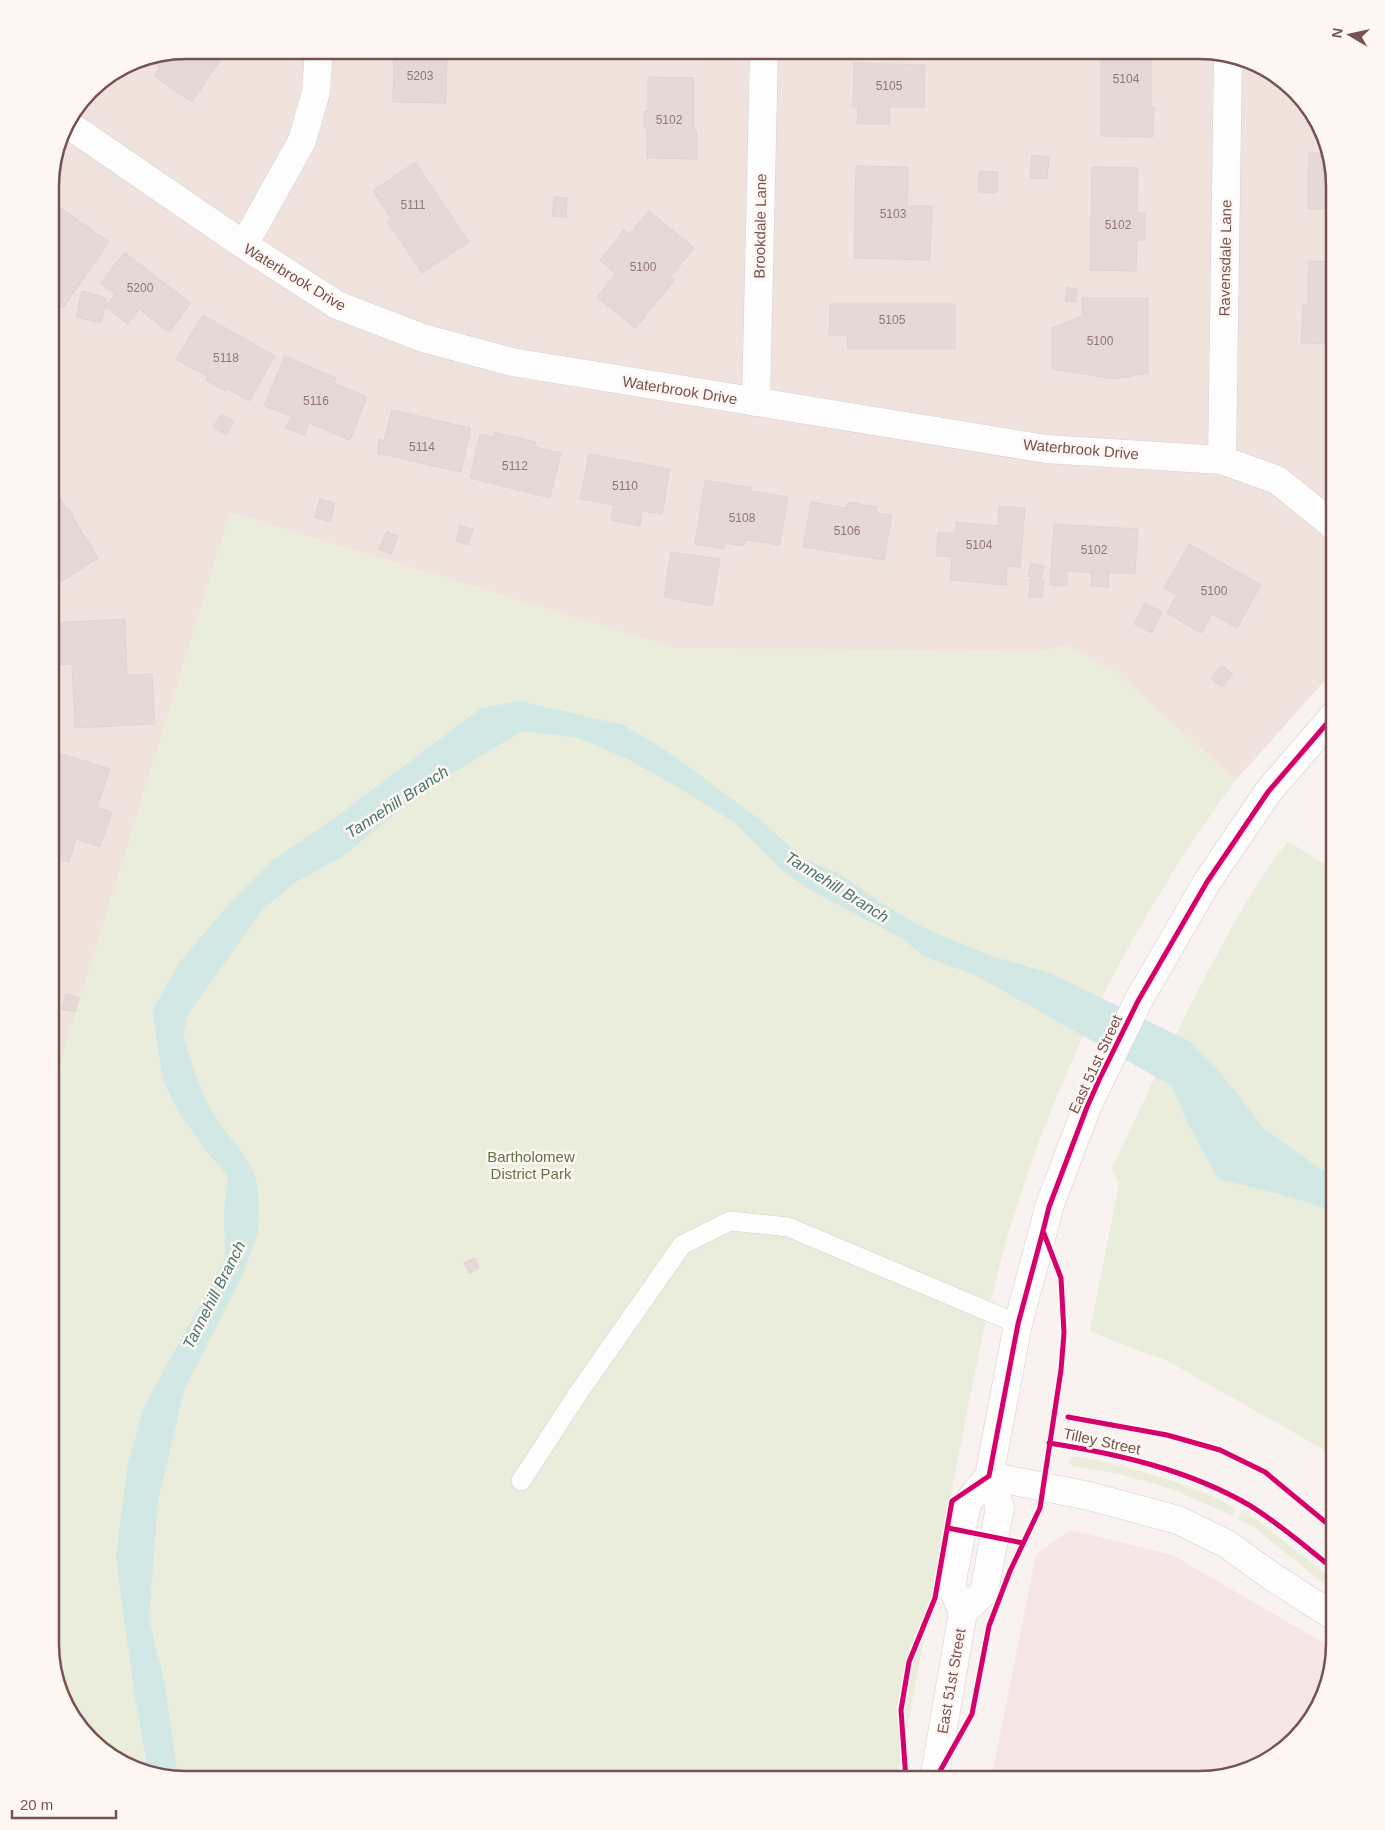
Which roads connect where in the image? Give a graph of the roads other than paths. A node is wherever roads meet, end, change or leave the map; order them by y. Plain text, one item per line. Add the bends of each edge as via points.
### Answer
1 (318, 59) edge
2 (764, 59) edge
3 (1228, 62) edge
4 (73, 128) edge
5 (244, 245) junction
6 (756, 402) junction
7 (1222, 460) junction
8 (1326, 519) edge
9 (1326, 724) edge
10 (1018, 1324) junction
11 (989, 1476) junction
12 (521, 1481) dead end
13 (1326, 1611) edge
14 (936, 1771) edge

1 - 5 street via 316,92 302,141
2 - 6 street, Brookdale Lane
3 - 7 street, Ravensdale Lane
4 - 5 street, Waterbrook Drive
5 - 6 street, Waterbrook Drive via 337,305 423,338 512,362
6 - 7 street, Waterbrook Drive via 1046,449
7 - 8 street, Waterbrook Drive via 1277,480
9 - 10 street, East 51st Street via 1268,792 1207,882 1138,1002 1087,1107 1049,1207
10 - 11 street, East 51st Street
10 - 12 lane via 788,1227 730,1221 682,1245
11 - 13 street via 1089,1496 1178,1520 1227,1544
11 - 14 street, East 51st Street via 966,1503 951,1586 963,1612

